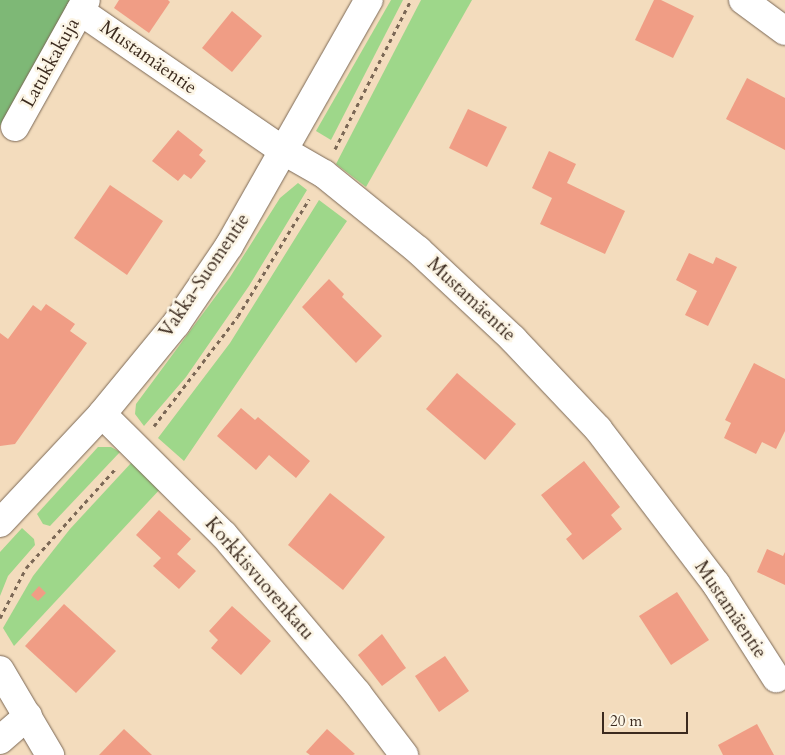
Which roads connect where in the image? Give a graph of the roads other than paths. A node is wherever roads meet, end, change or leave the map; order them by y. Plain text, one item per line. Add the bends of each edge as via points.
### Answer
1 (369, 0) edge
2 (743, 0) edge
3 (83, 5) edge
4 (785, 31) edge
5 (15, 126) dead end
6 (284, 151) junction
7 (102, 414) junction
8 (0, 523) edge
9 (0, 670) edge
10 (776, 678) dead end
11 (28, 716) junction
12 (0, 740) edge
13 (50, 755) edge
14 (404, 755) edge

1 - 6 street, Vakka-Suomentie
2 - 4 street
3 - 5 street, Latukkakuja
3 - 6 street, Mustamäentie
6 - 7 street, Vakka-Suomentie via 229,246 176,324
6 - 10 street, Mustamäentie via 324,174 425,256 598,428 716,584
7 - 8 street, Vakka-Suomentie
7 - 14 street, Korkkisvuorenkatu via 224,536 357,693
9 - 11 street
11 - 12 street
11 - 13 street

